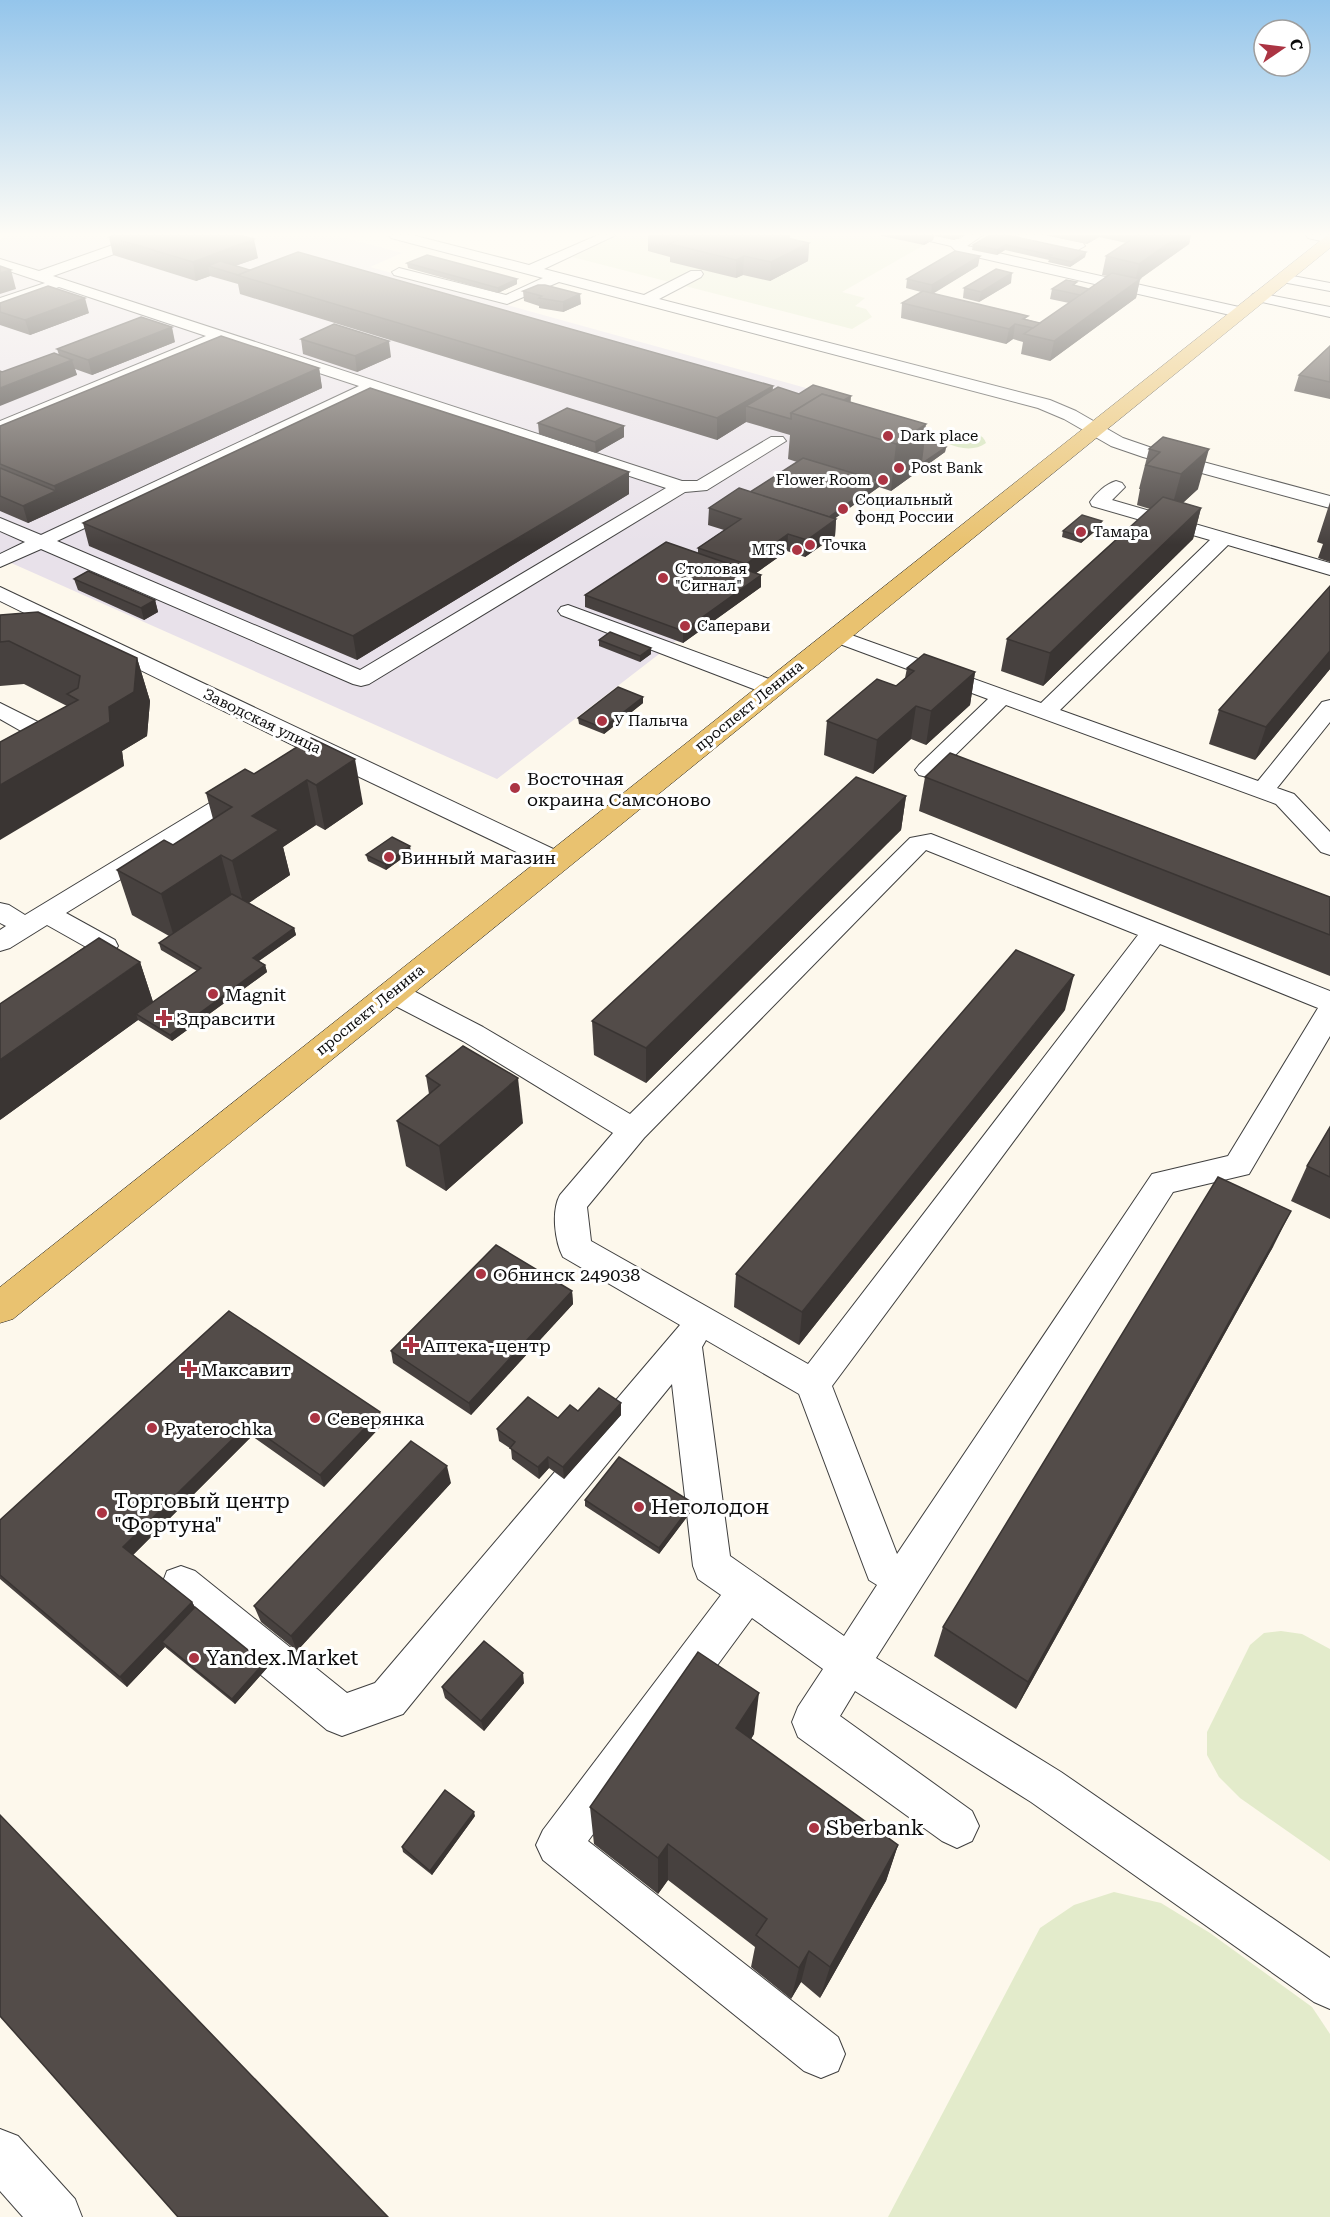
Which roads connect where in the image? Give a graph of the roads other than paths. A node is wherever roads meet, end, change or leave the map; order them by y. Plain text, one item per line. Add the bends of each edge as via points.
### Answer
1 (214, 338) edge
2 (228, 338) edge
3 (791, 338) edge
4 (1206, 338) edge
5 (820, 346) junction
6 (783, 351) dead end
7 (373, 386) junction
8 (0, 427) edge
9 (1094, 428) junction
10 (777, 441) dead end
11 (681, 487) junction
12 (1116, 487) dead end
13 (1330, 501) edge
14 (0, 524) edge
15 (1224, 538) junction
16 (42, 542) junction
17 (0, 561) edge
18 (1330, 569) edge
19 (0, 594) edge
20 (26, 606) junction
21 (568, 610) dead end
22 (0, 618) edge
23 (836, 636) junction
24 (772, 688) junction
25 (1002, 697) junction
26 (1330, 707) edge
27 (0, 710) edge
28 (1045, 712) junction
29 (0, 768) edge
30 (927, 770) dead end
31 (268, 778) edge
32 (1262, 791) junction
33 (1330, 847) edge
34 (557, 861) junction
35 (0, 911) edge
36 (37, 920) junction
37 (1155, 932) junction
38 (0, 942) edge
39 (57, 979) edge
40 (392, 992) junction
41 (1330, 1002) edge
42 (1330, 1012) edge
43 (633, 1130) junction
44 (0, 1308) edge
45 (693, 1332) junction
46 (813, 1384) junction
47 (902, 1580) junction
48 (181, 1584) dead end
49 (747, 1592) junction
50 (850, 1665) junction
51 (957, 1826) dead end
52 (1330, 1986) edge
53 (821, 2054) dead end
54 (0, 2154) edge
55 (57, 2217) edge

1 - 8 street
2 - 7 street
3 - 5 street
4 - 9 main road, проспект Ленина
5 - 6 street
5 - 9 street via 1044,404
7 - 11 street
7 - 16 street
9 - 13 street via 1117,442 1149,453
9 - 23 main road, проспект Ленина
10 - 11 street via 701,486
11 - 16 street via 361,679
12 - 15 street via 1099,502
14 - 16 street
15 - 18 street
15 - 28 street
16 - 17 street
19 - 20 street, Заводская улица
20 - 22 street
20 - 34 street, Заводская улица via 307,754
21 - 24 street
23 - 24 main road, проспект Ленина
23 - 25 street
24 - 34 main road, проспект Ленина
25 - 28 street
25 - 30 street
26 - 32 street
27 - 29 street via 40,732 37,748
28 - 32 street
31 - 36 street
32 - 33 street via 1285,799
34 - 40 main road, проспект Ленина
35 - 36 street
36 - 38 street
36 - 39 street via 105,946
37 - 41 street
37 - 43 street via 931,842 919,843
37 - 46 street
40 - 43 street via 473,1034
40 - 44 main road, проспект Ленина
42 - 47 street via 1238,1166 1163,1182
43 - 45 street via 571,1204 575,1248
45 - 46 street
45 - 48 street via 388,1699 342,1715
45 - 49 street via 712,1566
46 - 47 street via 884,1567
47 - 50 street
49 - 50 street
49 - 53 street via 558,1845
50 - 51 street via 813,1722
50 - 52 street via 1046,1787
54 - 55 street

